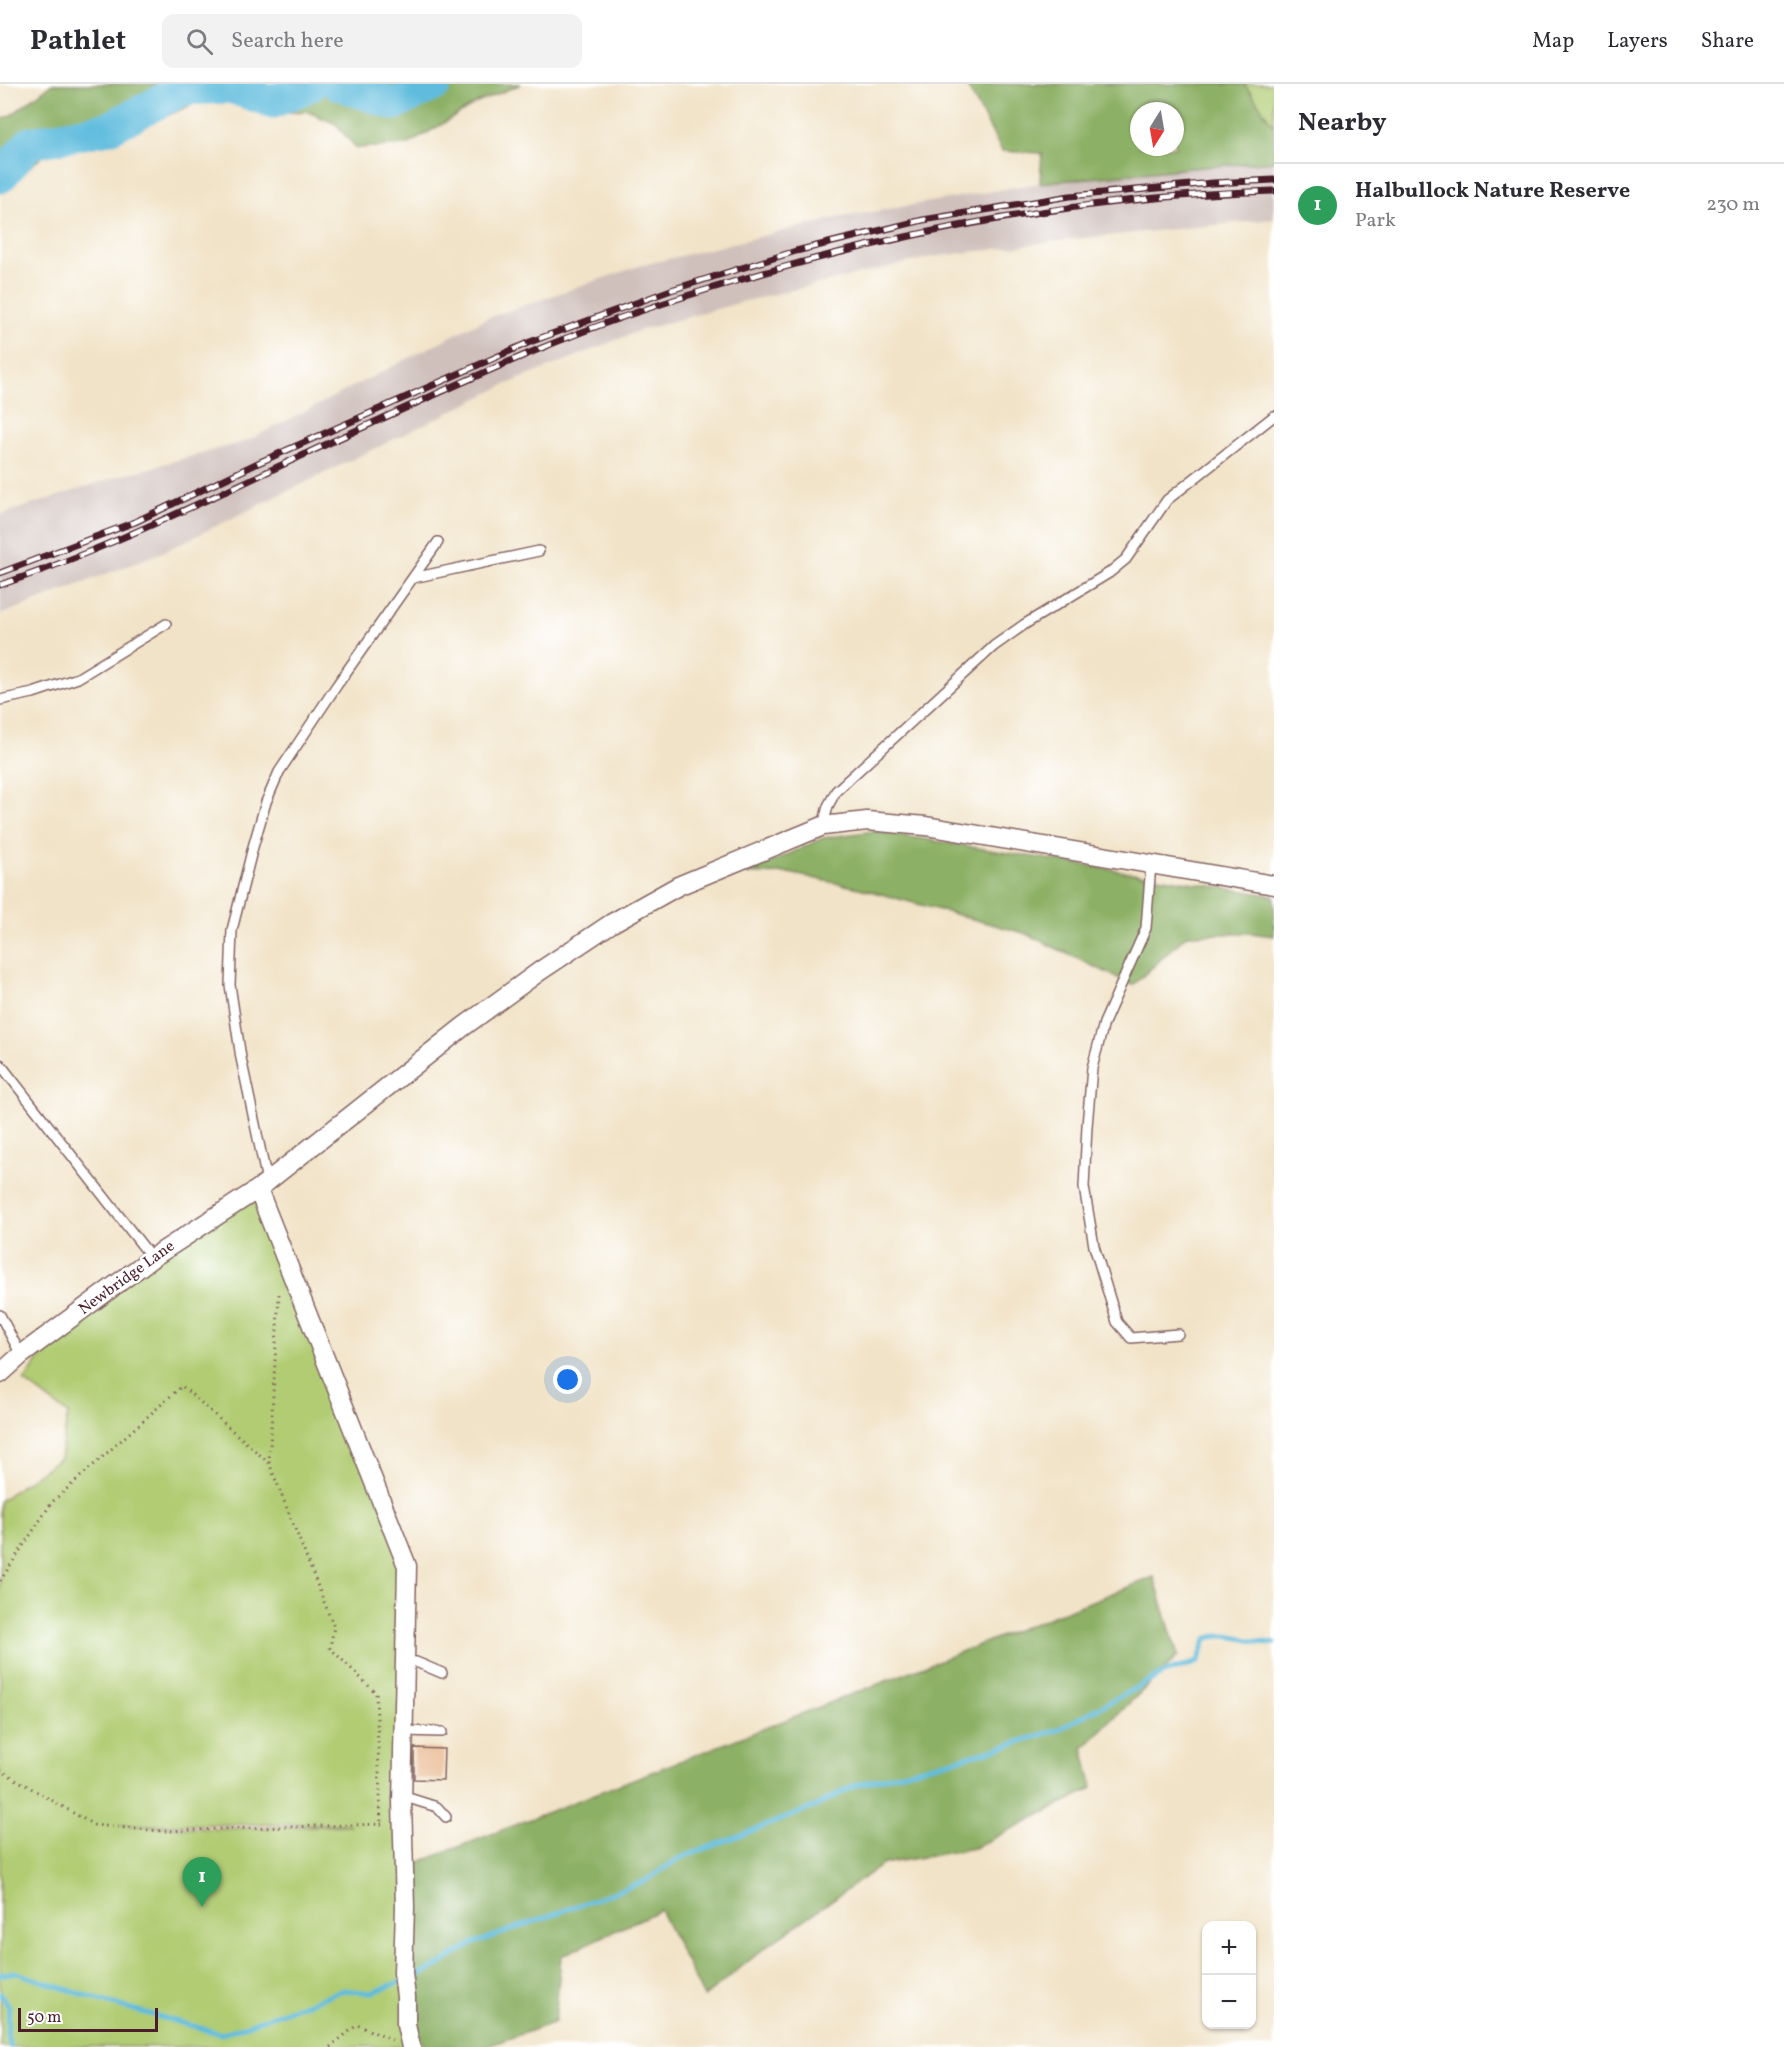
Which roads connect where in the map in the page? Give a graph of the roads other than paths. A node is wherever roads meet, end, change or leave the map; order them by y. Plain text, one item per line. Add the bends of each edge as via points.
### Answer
1 (1274, 416) edge
2 (438, 542) dead end
3 (539, 551) dead end
4 (413, 578) junction
5 (166, 624) dead end
6 (0, 700) edge
7 (823, 826) junction
8 (1151, 864) junction
9 (1274, 885) edge
10 (0, 1064) edge
11 (262, 1185) junction
12 (152, 1258) junction
13 (0, 1315) edge
14 (1178, 1334) dead end
15 (21, 1355) junction
16 (0, 1374) edge
17 (405, 1661) junction
18 (442, 1672) dead end
19 (404, 1731) junction
20 (442, 1732) dead end
21 (402, 1796) junction
22 (446, 1817) dead end
23 (404, 2044) edge

1 - 7 lane via 1167,500 1126,558 1110,573 994,646 836,791
2 - 4 lane
3 - 4 lane
4 - 11 lane via 279,772 266,802 232,930 230,985
5 - 6 lane via 78,678
7 - 8 street, Newbridge Lane via 867,821 926,826
7 - 11 street, Newbridge Lane via 678,886 612,923 463,1028
8 - 9 street, Newbridge Lane
8 - 14 lane via 1146,928 1104,1023 1092,1068 1084,1188 1094,1246 1118,1322 1131,1338
10 - 12 lane
11 - 12 street, Newbridge Lane
11 - 17 street via 407,1566
12 - 15 street, Newbridge Lane
13 - 15 lane
15 - 16 street, Newbridge Lane
17 - 18 lane
17 - 19 street
19 - 20 lane
19 - 21 street
21 - 22 lane via 437,1807
21 - 23 street

